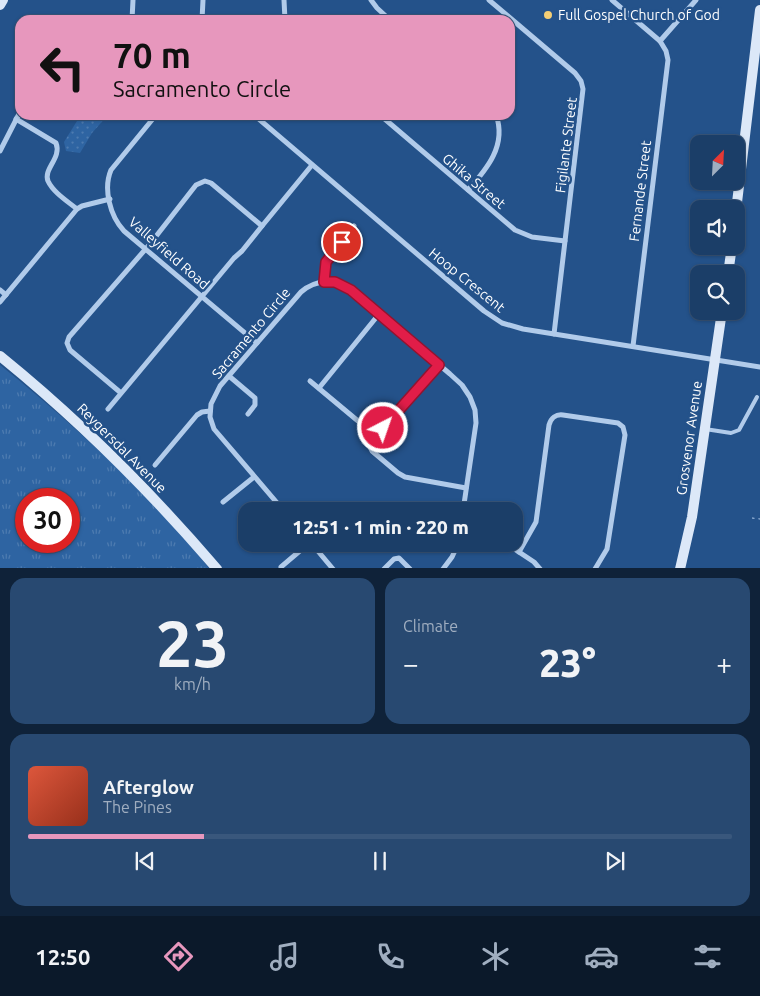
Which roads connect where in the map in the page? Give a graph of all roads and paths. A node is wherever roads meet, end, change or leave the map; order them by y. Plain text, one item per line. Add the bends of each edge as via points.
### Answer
1 (3, 0) edge
2 (133, 0) edge
3 (203, 0) edge
4 (284, 0) edge
5 (371, 0) edge
6 (489, 0) edge
7 (612, 0) edge
8 (696, 0) edge
9 (0, 5) edge
10 (760, 10) edge
11 (132, 15) edge
12 (202, 15) edge
13 (285, 15) edge
14 (385, 15) edge
15 (507, 15) edge
16 (515, 22) edge
17 (660, 41) junction
18 (755, 89) edge
19 (16, 120) edge
20 (18, 120) edge
21 (151, 120) edge
22 (260, 120) edge
23 (386, 120) edge
24 (497, 120) edge
25 (744, 135) edge
26 (0, 151) edge
27 (312, 165) junction
28 (468, 190) junction
29 (110, 199) junction
30 (77, 209) junction
31 (262, 226) junction
32 (354, 226) dead end
33 (565, 241) junction
34 (145, 249) junction
35 (324, 282) junction
36 (0, 290) edge
37 (6, 295) junction
38 (201, 296) junction
39 (0, 302) edge
40 (380, 314) junction
41 (721, 320) edge
42 (554, 334) junction
43 (257, 343) junction
44 (633, 346) junction
45 (0, 356) edge
46 (715, 359) junction
47 (439, 365) junction
48 (760, 367) edge
49 (229, 376) junction
50 (310, 380) dead end
51 (318, 388) junction
52 (121, 393) junction
53 (757, 397) dead end
54 (108, 408) dead end
55 (210, 411) junction
56 (248, 414) dead end
57 (705, 429) junction
58 (374, 438) junction
59 (155, 464) dead end
60 (254, 477) junction
61 (466, 488) junction
62 (223, 502) dead end
63 (276, 502) edge
64 (464, 502) edge
65 (752, 518) dead end
66 (760, 519) edge
67 (523, 545) edge
68 (300, 552) edge
69 (318, 552) edge
70 (454, 552) edge
71 (519, 552) edge
72 (281, 567) dead end
73 (217, 568) edge
74 (333, 568) edge
75 (384, 568) edge
76 (410, 568) edge
77 (443, 568) edge
78 (540, 568) edge
79 (595, 568) edge
80 (680, 568) edge

1 - 9 street
2 - 11 street
3 - 12 street
4 - 13 street
5 - 14 street
6 - 15 street, Figilante Street
7 - 17 street
8 - 17 street
10 - 18 street
16 - 33 street, Figilante Street via 575,73 583,85
17 - 44 street, Fernande Street via 666,51 667,64
18 - 25 street
19 - 26 street
20 - 30 street via 56,143 58,153 48,178 56,192
21 - 29 street, Valleyfield Road via 111,170 107,185
22 - 27 street, Hoop Crescent
23 - 28 street, Ghika Street
24 - 28 street via 499,131 495,154
27 - 31 street
27 - 42 street, Hoop Crescent via 490,315 516,328
28 - 33 street, Ghika Street via 519,232
29 - 30 street
29 - 34 street, Valleyfield Road via 114,218 120,227
30 - 37 street
31 - 34 street via 211,183 201,182
31 - 38 street
32 - 35 street via 326,262
33 - 42 street, Figilante Street
34 - 38 street, Valleyfield Road
34 - 52 street via 68,340 70,350
35 - 40 street via 346,286
35 - 43 street, Sacramento Circle via 301,292
36 - 37 street
37 - 39 street
38 - 43 street, Valleyfield Road
38 - 52 street
40 - 47 street
40 - 51 street
41 - 46 street, Grosvenor Avenue
42 - 44 street, Hoop Crescent
43 - 49 street, Sacramento Circle
44 - 46 street, Hoop Crescent
45 - 73 street, Reygersdal Avenue via 102,446
46 - 48 street, Hoop Crescent
46 - 57 street, Grosvenor Avenue
47 - 58 street
47 - 61 street via 466,391 475,410
49 - 55 street, Sacramento Circle via 213,398
49 - 56 street via 255,398 255,405
50 - 51 street
51 - 58 street
52 - 54 street
53 - 57 lane via 739,430 731,433
55 - 59 street via 197,415
55 - 60 street via 218,435
57 - 80 street, Grosvenor Avenue via 690,530
58 - 61 street via 370,444 372,451 402,475
60 - 62 street
60 - 63 street
61 - 64 street
65 - 66 path
67 - 79 street via 536,522 552,419 563,415 618,423 625,430 624,444 607,548
68 - 72 street
69 - 74 street
70 - 77 street
71 - 78 street
75 - 76 street via 397,558

